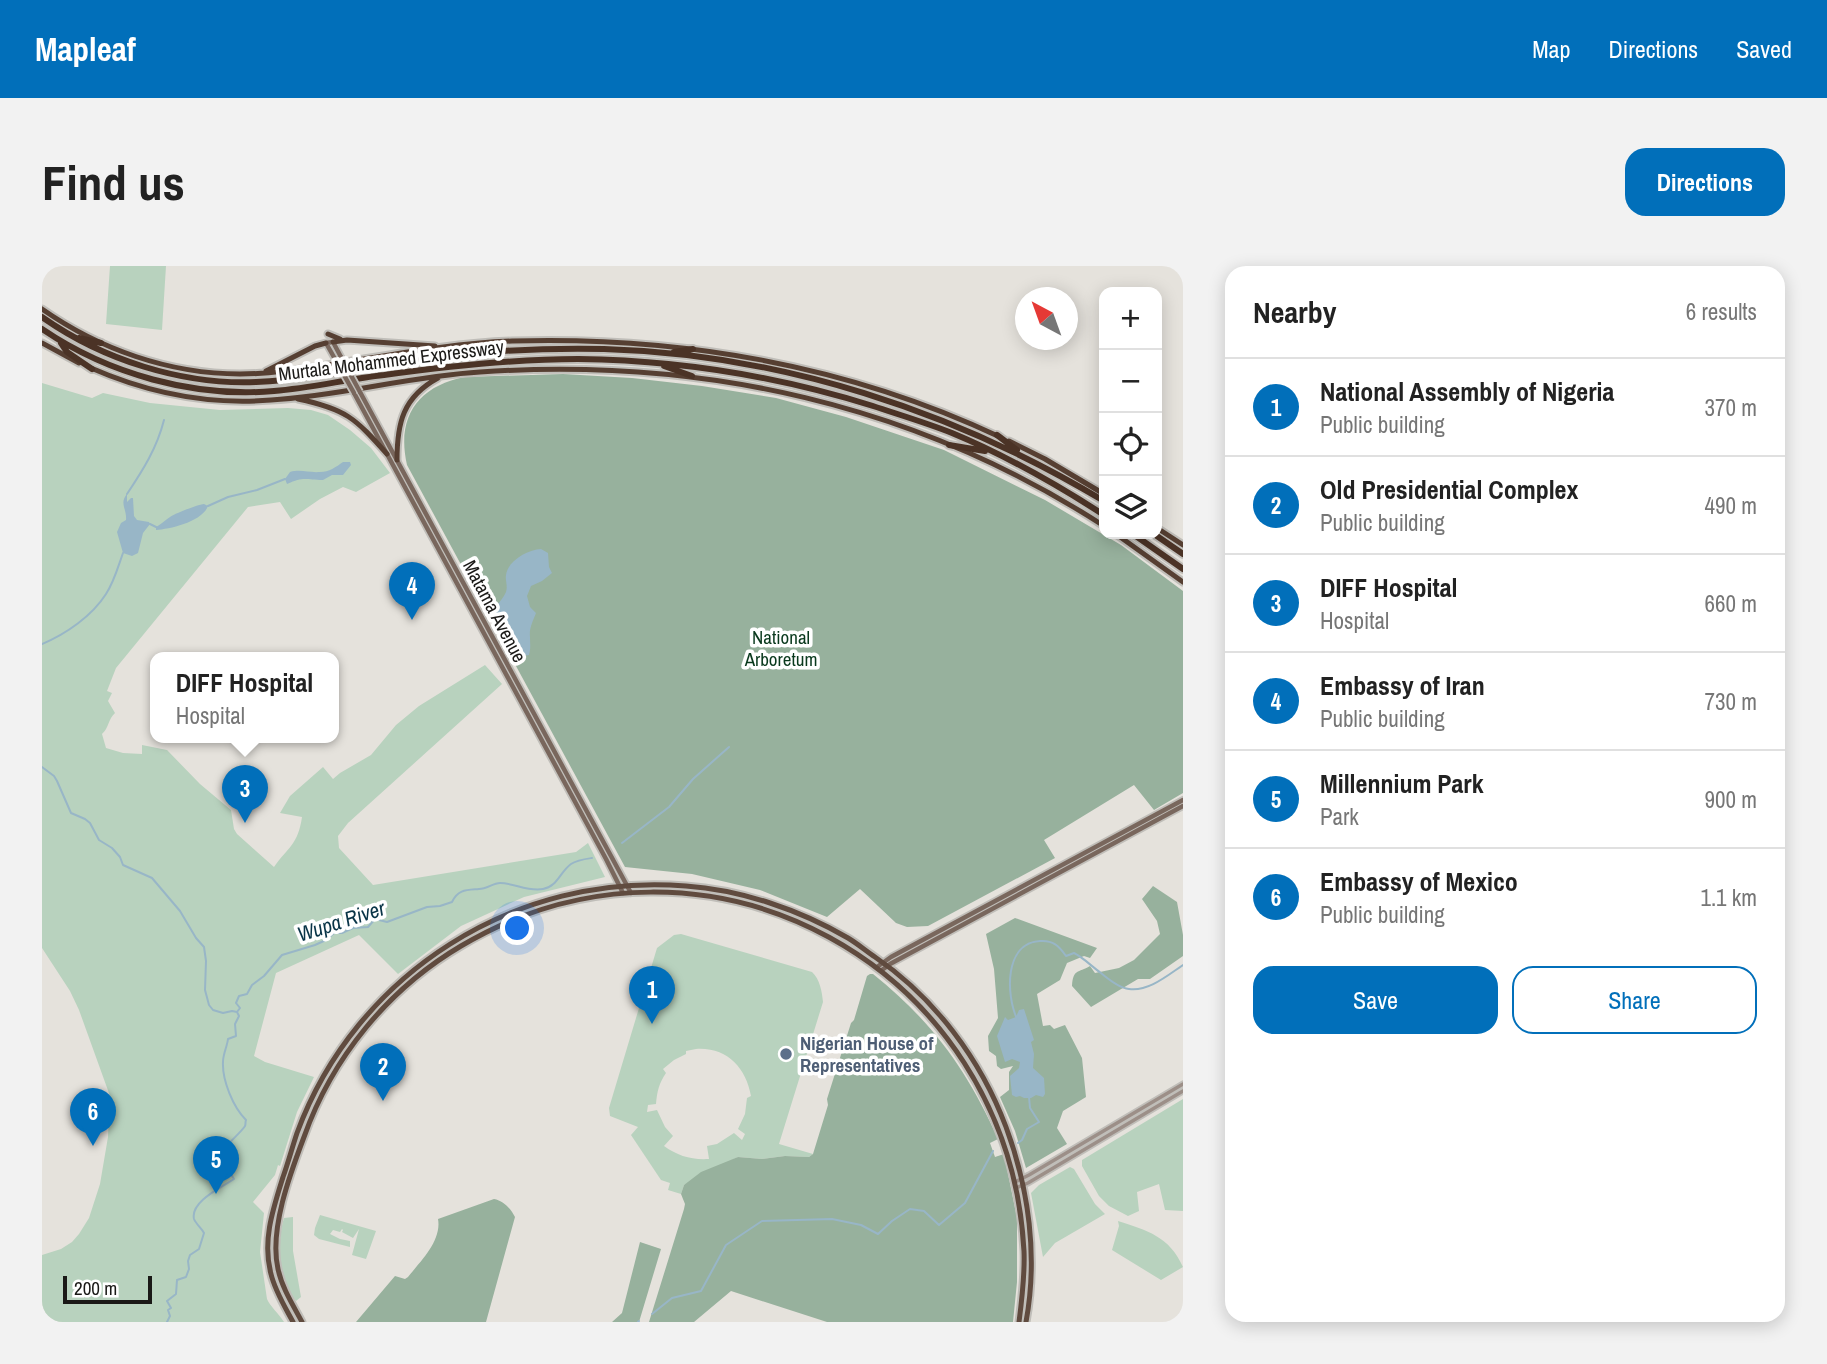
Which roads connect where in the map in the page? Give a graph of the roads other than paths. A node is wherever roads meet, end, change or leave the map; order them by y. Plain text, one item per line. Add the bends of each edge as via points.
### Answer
1 (42, 309) edge
2 (42, 317) edge
3 (42, 329) edge
4 (60, 329) junction
5 (60, 341) junction
6 (343, 341) junction
7 (42, 342) edge
8 (101, 343) junction
9 (330, 343) junction
10 (317, 346) junction
11 (445, 347) junction
12 (693, 349) junction
13 (659, 353) junction
14 (655, 363) junction
15 (92, 369) junction
16 (262, 373) junction
17 (442, 376) junction
18 (692, 376) junction
19 (357, 393) junction
20 (291, 398) junction
21 (998, 435) junction
22 (949, 444) junction
23 (993, 453) junction
24 (387, 454) junction
25 (1030, 459) junction
26 (397, 460) junction
27 (410, 490) junction
28 (1099, 491) edge
29 (1099, 498) edge
30 (1099, 510) edge
31 (1099, 523) edge
32 (1162, 531) edge
33 (1123, 539) edge
34 (1140, 539) edge
35 (1161, 539) edge
36 (1183, 545) edge
37 (1183, 554) edge
38 (1183, 569) edge
39 (1183, 582) edge
40 (536, 723) junction
41 (1183, 800) edge
42 (1183, 806) edge
43 (614, 875) junction
44 (624, 886) junction
45 (605, 888) junction
46 (623, 893) junction
47 (631, 893) junction
48 (873, 956) junction
49 (894, 959) junction
50 (882, 966) junction
51 (896, 973) junction
52 (1183, 1084) edge
53 (1183, 1091) edge
54 (1022, 1178) junction
55 (1015, 1185) junction
56 (1024, 1185) junction
57 (293, 1322) edge
58 (302, 1322) edge
59 (1019, 1322) edge
60 (1026, 1322) edge

1 - 8 highway, Murtala Mohammed Expressway
2 - 4 highway, Murtala Mohammed Expressway
3 - 5 highway, Murtala Mohammed Expressway
4 - 8 highway
4 - 13 highway, Murtala Mohammed Expressway via 145,367 237,382 476,353 607,349
5 - 14 highway, Murtala Mohammed Expressway via 143,376 228,391 274,391 467,364 578,359
5 - 15 highway via 67,352
6 - 9 highway
6 - 10 highway via 325,334
6 - 11 highway
7 - 15 highway, Murtala Mohammed Expressway
8 - 16 highway, Murtala Mohammed Expressway via 175,367
9 - 10 highway
9 - 19 main road, Matama Avenue, bridge
10 - 16 highway
11 - 12 highway, Murtala Mohammed Expressway via 568,340
11 - 16 highway, Murtala Mohammed Expressway
12 - 13 highway
12 - 21 highway, Murtala Mohammed Expressway via 830,375
13 - 25 highway, Murtala Mohammed Expressway via 762,368 843,387 958,426
14 - 18 highway
14 - 23 highway, Murtala Mohammed Expressway via 729,371 809,388 926,424
15 - 20 highway, Murtala Mohammed Expressway via 199,399
17 - 18 highway, Murtala Mohammed Expressway via 570,368
17 - 20 highway, Murtala Mohammed Expressway
17 - 26 highway via 421,390 406,410 397,435
18 - 22 highway, Murtala Mohammed Expressway via 816,400
19 - 24 main road, Matama Avenue
19 - 26 main road, Matama Avenue
20 - 24 highway via 347,414
21 - 25 highway
21 - 28 highway, Murtala Mohammed Expressway
22 - 23 highway
22 - 31 highway, Murtala Mohammed Expressway via 1028,481
23 - 30 highway, Murtala Mohammed Expressway
24 - 27 main road, Matama Avenue
25 - 29 highway, Murtala Mohammed Expressway
26 - 27 main road, Matama Avenue
27 - 40 main road, Matama Avenue
32 - 36 highway
33 - 39 highway
34 - 38 highway
35 - 37 highway
40 - 43 main road, Matama Avenue
40 - 44 main road, Matama Avenue
41 - 49 main road
42 - 49 main road
43 - 44 main road, Matama Avenue
43 - 45 main road
44 - 45 main road
44 - 46 main road, Matama Avenue
44 - 47 main road, Matama Avenue
44 - 48 main road via 686,886 754,899 815,921
45 - 57 main road via 539,902 454,941 393,987 343,1046 302,1120 269,1226 270,1270
46 - 47 main road
46 - 58 main road via 542,909 471,940 416,977 352,1046 313,1114 277,1225 277,1267
47 - 50 main road via 685,893 750,905 812,929
48 - 49 main road
48 - 50 main road
49 - 50 main road
49 - 51 main road
50 - 51 main road
50 - 55 main road via 932,1018 968,1068 999,1130
51 - 54 main road via 937,1013 979,1070 1002,1116
52 - 54 street
53 - 56 street
54 - 55 street
54 - 56 main road
55 - 56 street
55 - 59 main road via 1024,1271
56 - 60 main road via 1032,1271

